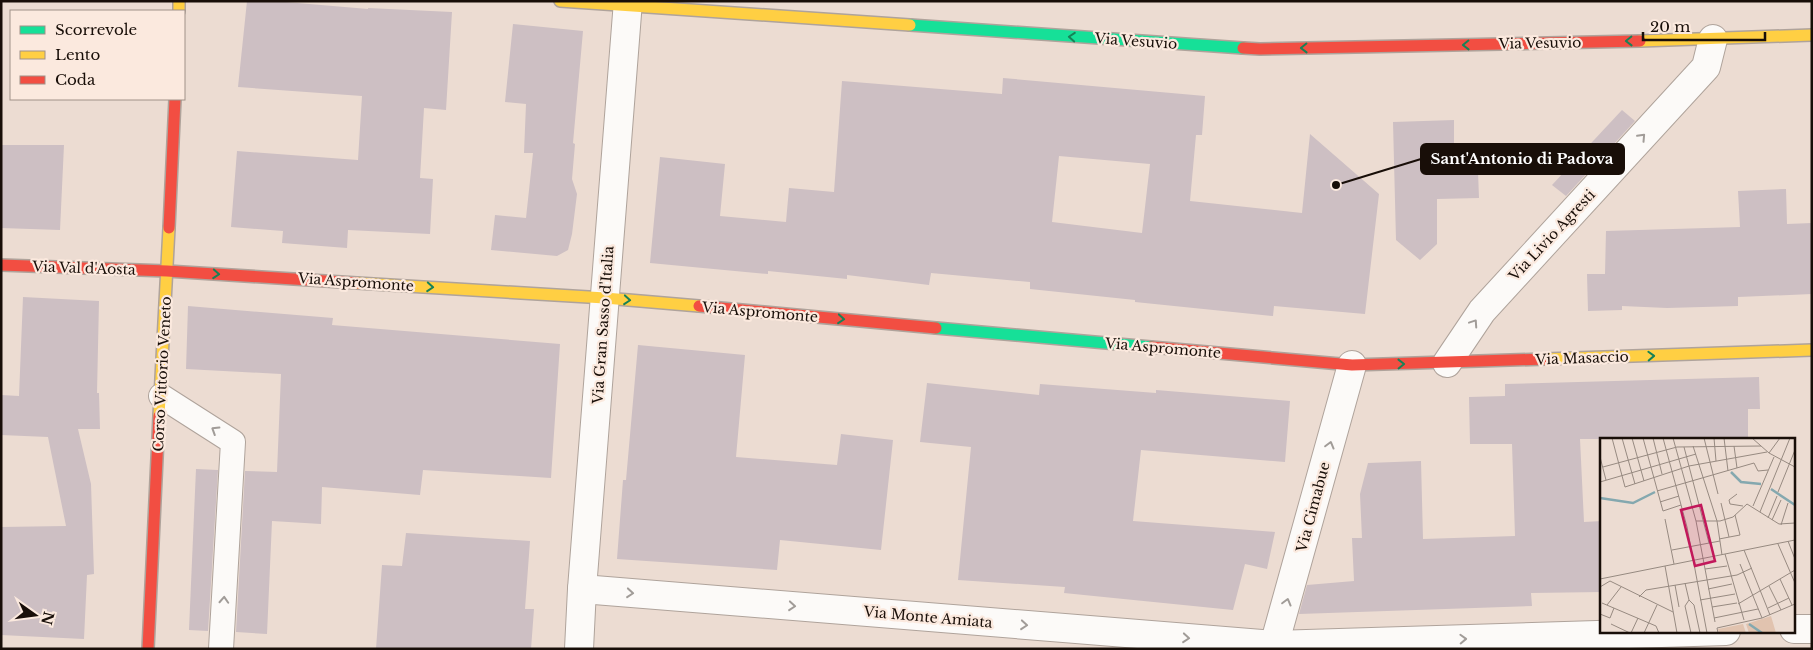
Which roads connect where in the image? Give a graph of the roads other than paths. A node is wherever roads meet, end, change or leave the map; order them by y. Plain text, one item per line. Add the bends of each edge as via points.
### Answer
1 (560, 1) edge
2 (628, 3) edge
3 (1812, 35) edge
4 (1713, 39) junction
5 (175, 100) edge
6 (1, 265) edge
7 (167, 271) junction
8 (605, 298) junction
9 (1812, 350) edge
10 (1447, 363) junction
11 (1352, 365) junction
12 (161, 396) junction
13 (582, 589) junction
14 (1796, 629) edge
15 (1812, 629) edge
16 (1698, 632) edge
17 (1274, 647) edge
18 (148, 649) edge
19 (222, 649) edge
20 (579, 649) edge

1 - 2 street, Via Vesuvio
4 -> 2 street, Via Vesuvio via 1260,49
2 - 8 street, Via Gran Sasso d'Italia
3 - 4 street, Via Vesuvio
10 -> 4 street, Via Livio Agresti via 1482,311 1706,67
5 - 7 street, Corso Vittorio Veneto
6 - 7 street, Via Val d'Aosta
7 -> 8 street, Via Aspromonte
7 - 12 street, Corso Vittorio Veneto
8 -> 11 street, Via Aspromonte
8 - 13 street, Via Gran Sasso d'Italia
10 -> 9 street, Via Masaccio
11 -> 10 street, Via Masaccio
17 -> 11 street, Via Cimabue
12 - 18 street, Corso Vittorio Veneto
19 -> 12 lane via 233,442
13 -> 17 street, Via Monte Amiata
13 - 20 street, Via Gran Sasso d'Italia
14 - 15 street
17 -> 16 street, Via Monte Amiata

